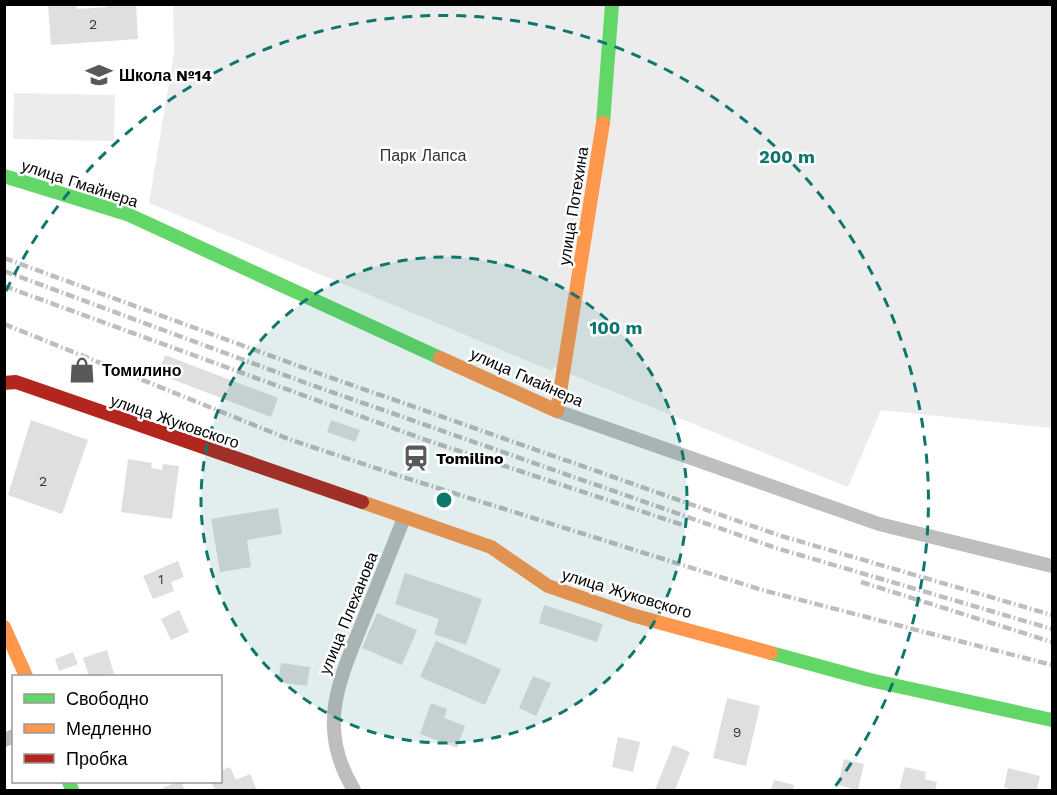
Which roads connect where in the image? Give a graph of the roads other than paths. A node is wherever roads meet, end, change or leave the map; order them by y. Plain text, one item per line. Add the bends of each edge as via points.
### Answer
1 (612, 4) edge
2 (4, 176) edge
3 (4, 382) edge
4 (557, 411) junction
5 (404, 518) junction
6 (1053, 566) edge
7 (4, 627) edge
8 (26, 675) edge
9 (1053, 720) edge
10 (354, 790) edge

1 - 4 street, улица Потехина via 606,102
2 - 4 street, улица Гмайнера via 127,214
3 - 5 street, улица Жуковского via 16,382
4 - 6 street, улица Гмайнера via 879,524
5 - 9 street, улица Жуковского via 491,547 548,586 632,615 870,680
5 - 10 street, улица Плеханова via 336,688 333,734 341,770
7 - 8 street

